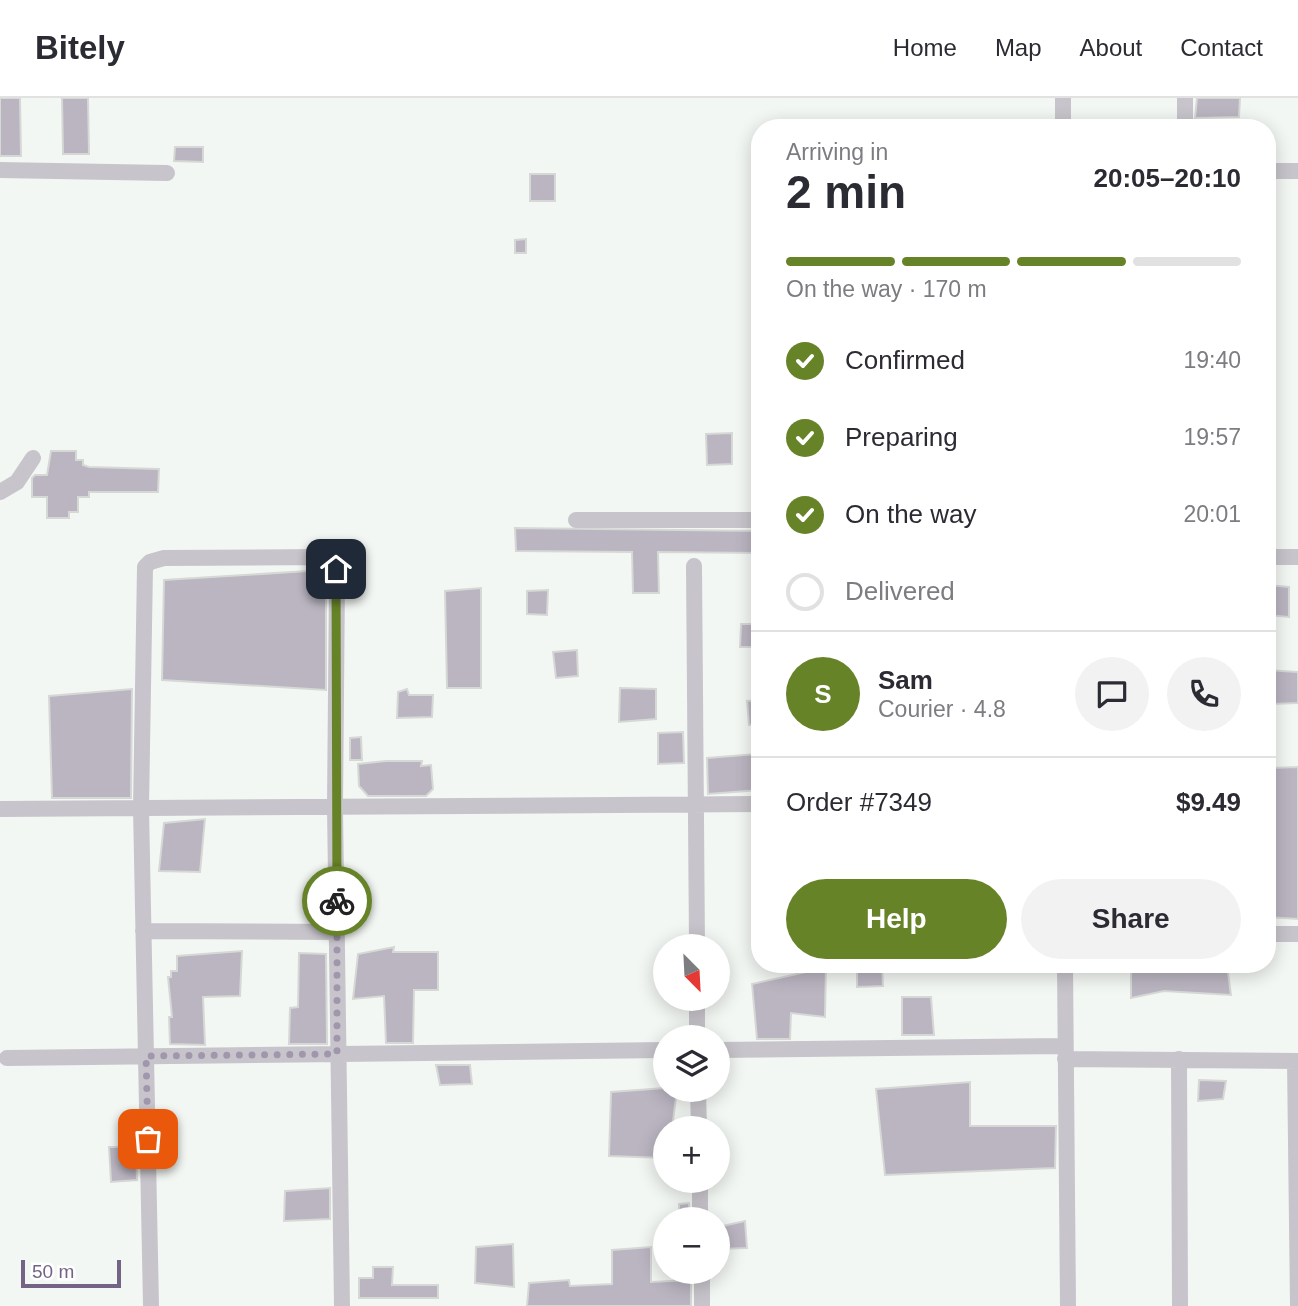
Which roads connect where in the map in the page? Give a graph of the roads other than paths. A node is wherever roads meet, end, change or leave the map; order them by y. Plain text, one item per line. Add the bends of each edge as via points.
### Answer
1 (1063, 98) edge
2 (1185, 98) edge
3 (1063, 119) edge
4 (1185, 119) edge
5 (0, 170) edge
6 (1276, 172) edge
7 (1298, 172) edge
8 (167, 173) dead end
9 (33, 458) dead end
10 (0, 492) edge
11 (576, 520) dead end
12 (751, 520) edge
13 (1276, 557) edge
14 (1298, 557) edge
15 (694, 566) dead end
16 (696, 802) junction
17 (751, 804) edge
18 (335, 807) junction
19 (141, 808) junction
20 (0, 809) edge
21 (143, 931) junction
22 (337, 932) junction
23 (697, 934) edge
24 (1276, 934) edge
25 (1298, 934) edge
26 (1065, 973) edge
27 (730, 1050) edge
28 (653, 1051) edge
29 (1065, 1052) junction
30 (337, 1054) junction
31 (146, 1056) junction
32 (7, 1058) dead end
33 (1179, 1059) junction
34 (1296, 1061) edge
35 (702, 1284) edge
36 (151, 1306) edge
37 (342, 1306) edge
38 (702, 1306) edge
39 (1068, 1306) edge
40 (1180, 1306) edge
41 (1298, 1306) edge

1 - 3 street
2 - 4 street
5 - 8 street
6 - 7 street
9 - 10 street via 17,482
11 - 12 street
13 - 14 street
15 - 16 street
16 - 17 street
16 - 18 street
16 - 23 street
18 - 19 street
18 - 19 street via 337,580 332,560 324,557 157,559 145,567
18 - 22 street
19 - 20 street
19 - 21 street
21 - 22 street
21 - 31 street
22 - 30 street
24 - 25 street
26 - 29 street
27 - 29 street
28 - 30 street
29 - 33 street
29 - 39 street
30 - 31 street
30 - 37 street
31 - 32 street
31 - 36 street
33 - 34 street
33 - 40 street
34 - 41 street
35 - 38 street

